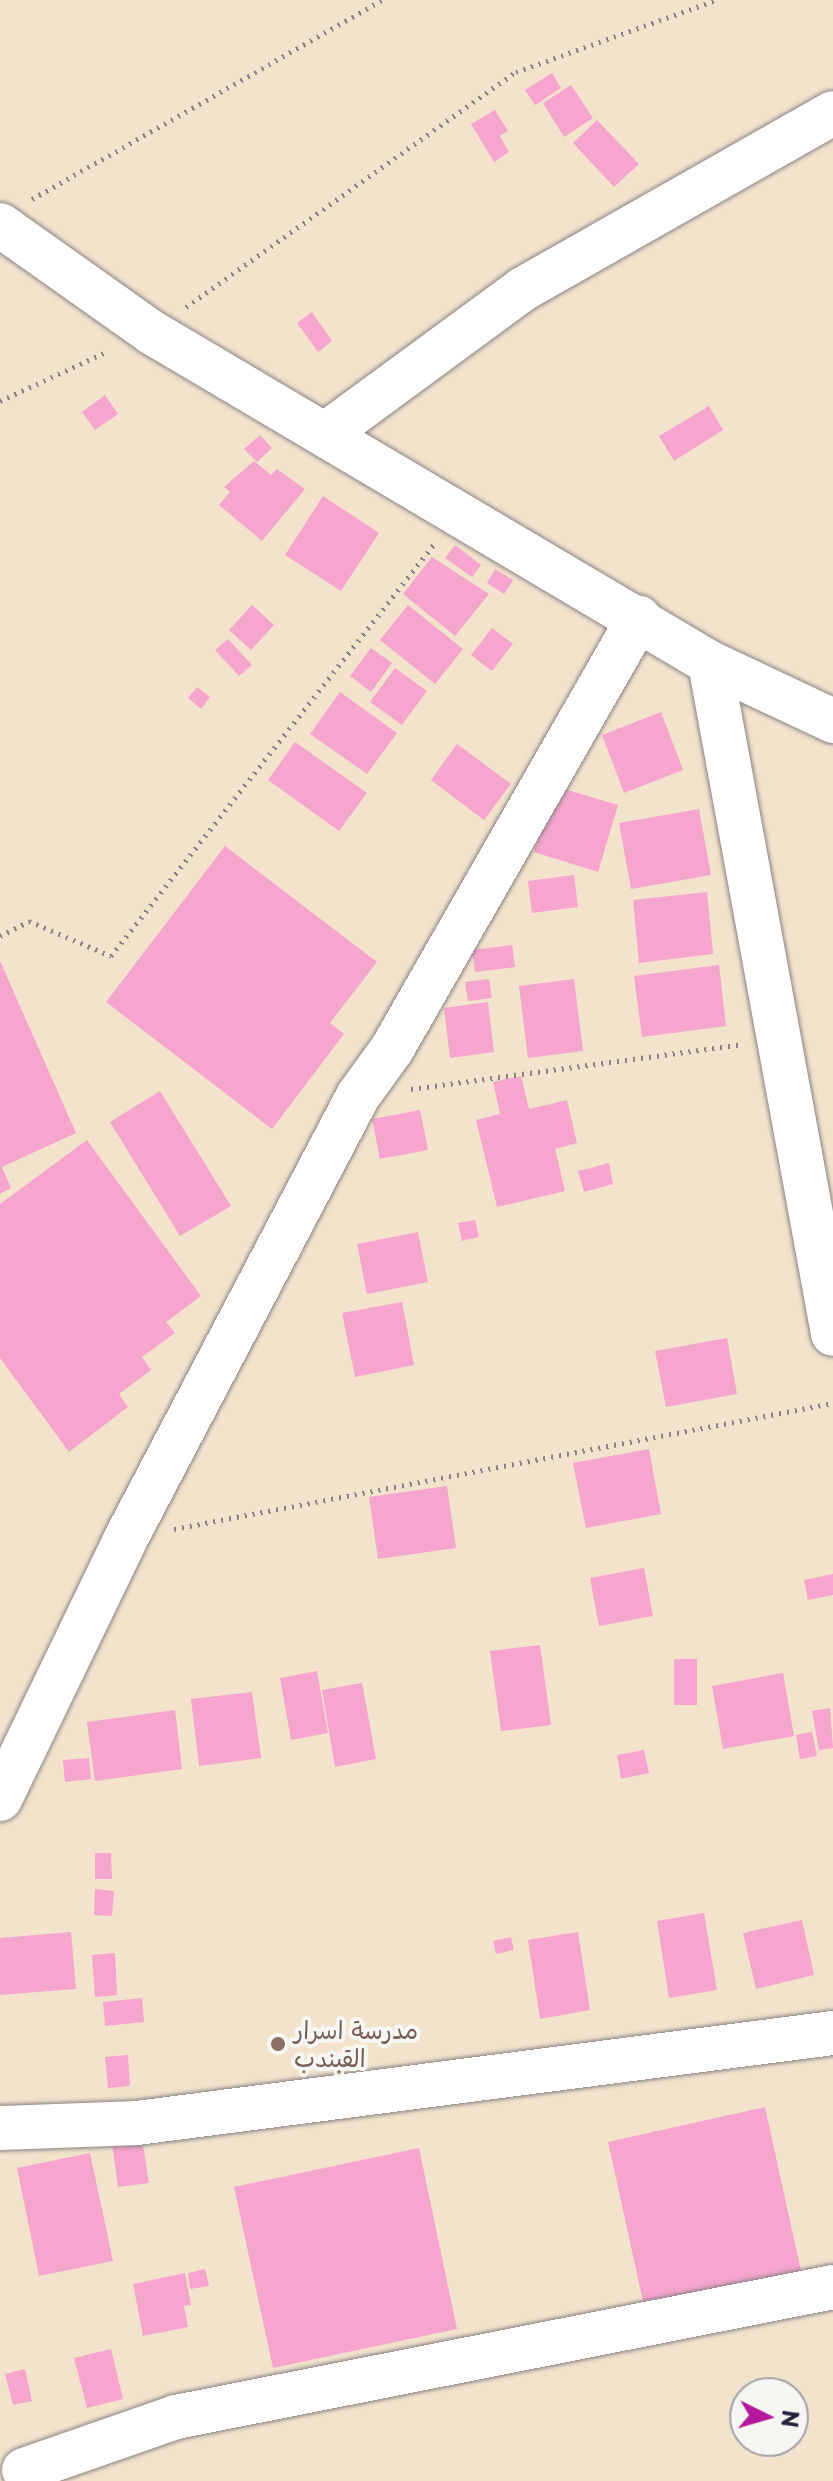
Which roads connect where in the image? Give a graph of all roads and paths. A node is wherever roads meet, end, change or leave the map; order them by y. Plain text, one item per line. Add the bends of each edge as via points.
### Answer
1 (382, 0) edge
2 (716, 0) edge
3 (833, 113) edge
4 (14, 213) edge
5 (151, 332) junction
6 (0, 401) edge
7 (327, 433) junction
8 (458, 514) junction
9 (639, 618) junction
10 (710, 663) junction
11 (833, 721) edge
12 (0, 936) edge
13 (779, 1039) junction
14 (358, 1096) junction
15 (833, 1334) edge
16 (833, 1403) edge
17 (125, 1540) junction
18 (0, 1799) edge
19 (833, 2033) edge
20 (0, 2128) edge
21 (833, 2287) edge
22 (24, 2470) dead end

1 - 4 path
2 - 5 path via 516,72
3 - 7 street via 523,289
4 - 5 street
5 - 6 path
5 - 7 street
7 - 8 street
8 - 9 street
8 - 12 path via 111,956 29,921
9 - 10 street
9 - 14 street via 392,1049
10 - 11 street
10 - 13 street
13 - 14 path
13 - 15 street
14 - 17 street
16 - 17 path via 256,1510
17 - 18 street
19 - 20 street via 137,2123
21 - 22 street via 176,2417

